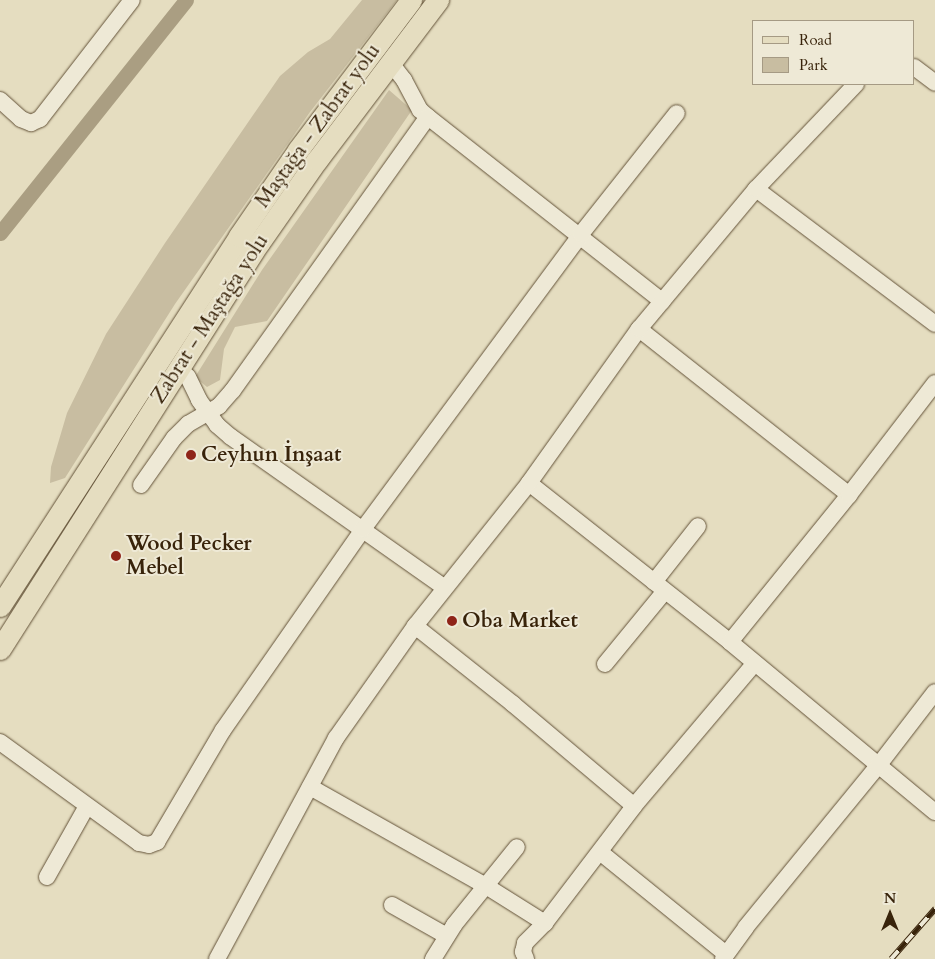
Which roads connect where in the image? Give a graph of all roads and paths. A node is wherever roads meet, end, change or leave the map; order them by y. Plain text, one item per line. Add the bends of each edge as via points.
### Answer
1 (132, 0) edge
2 (411, 0) edge
3 (438, 0) edge
4 (390, 62) junction
5 (915, 68) edge
6 (935, 84) edge
7 (855, 85) edge
8 (0, 100) edge
9 (677, 113) dead end
10 (428, 117) junction
11 (756, 190) junction
12 (580, 234) junction
13 (662, 301) junction
14 (935, 324) edge
15 (639, 329) junction
16 (178, 368) junction
17 (935, 383) edge
18 (209, 414) junction
19 (528, 483) junction
20 (141, 485) dead end
21 (849, 495) junction
22 (698, 526) dead end
23 (363, 529) junction
24 (659, 586) junction
25 (444, 587) junction
26 (0, 606) edge
27 (414, 626) junction
28 (730, 642) junction
29 (0, 649) edge
30 (755, 663) junction
31 (604, 664) dead end
32 (935, 692) edge
33 (0, 742) edge
34 (878, 766) junction
35 (310, 787) junction
36 (88, 806) junction
37 (634, 806) junction
38 (935, 812) edge
39 (517, 847) dead end
40 (600, 852) junction
41 (47, 877) dead end
42 (486, 886) junction
43 (392, 904) dead end
44 (545, 923) junction
45 (447, 936) junction
46 (724, 956) edge
47 (217, 959) edge
48 (434, 959) edge
49 (526, 959) edge

1 - 8 street via 40,119 31,123 21,120
2 - 26 main road, Maştağa - Zabrat yolu via 250,220
3 - 4 main road, Zabrat - Maştağa yolu
4 - 10 street via 420,110
4 - 16 main road, Zabrat - Maştağa yolu via 264,236
5 - 6 street
7 - 11 street
9 - 12 street
10 - 12 street
10 - 18 street via 233,390
11 - 13 street
11 - 14 street
12 - 13 street
12 - 23 street
13 - 15 street
15 - 19 street
15 - 21 street
16 - 18 street via 188,377
16 - 29 main road, Zabrat - Maştağa yolu
17 - 21 street
18 - 20 street via 188,424 174,438
18 - 23 street via 230,438
19 - 24 street
19 - 25 street
21 - 28 street
22 - 24 street
23 - 25 street
23 - 36 street via 224,730 157,842 149,845 139,843
24 - 28 street
24 - 31 street
25 - 27 street
27 - 35 street via 336,738
27 - 37 street
28 - 30 street
30 - 34 street
30 - 37 street
32 - 34 street
33 - 36 street
34 - 38 street
34 - 46 street
35 - 42 street
35 - 47 street
36 - 41 street
37 - 40 street
39 - 42 street
40 - 44 street
40 - 46 street
42 - 44 street
42 - 45 street
43 - 45 street
44 - 49 street via 525,943 523,952
45 - 48 street

